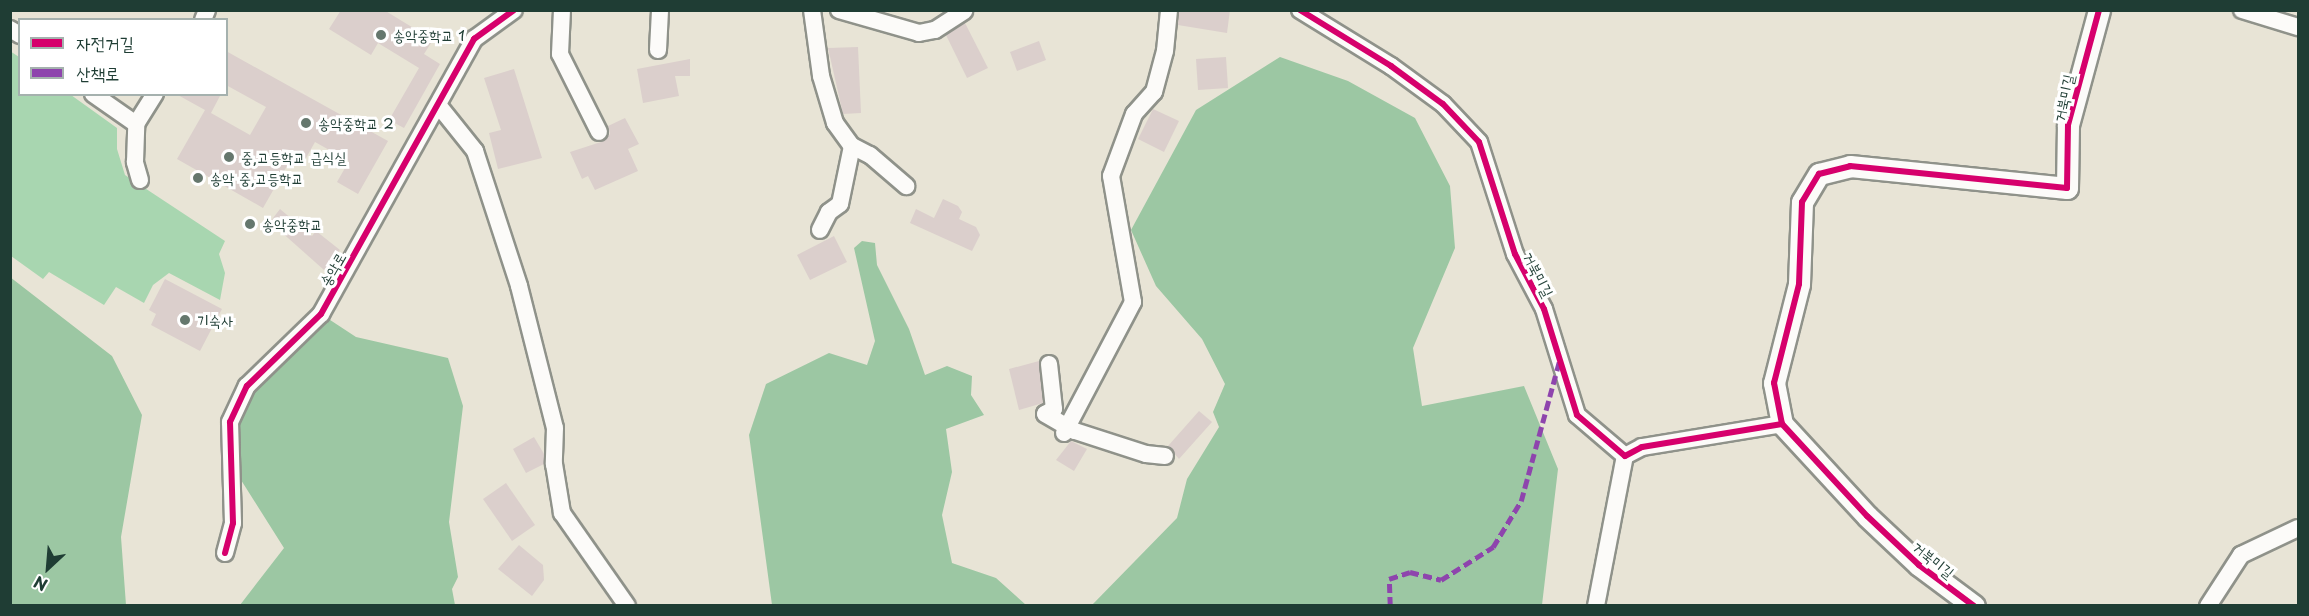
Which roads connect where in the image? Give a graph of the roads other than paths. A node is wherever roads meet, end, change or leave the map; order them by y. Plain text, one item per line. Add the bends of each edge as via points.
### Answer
1 (514, 10) edge
2 (562, 10) edge
3 (660, 10) edge
4 (812, 10) edge
5 (839, 10) edge
6 (1169, 10) edge
7 (1300, 10) edge
8 (2099, 10) edge
9 (2242, 10) edge
10 (964, 11) edge
11 (2298, 27) edge
12 (658, 50) dead end
13 (96, 96) edge
14 (154, 96) edge
15 (439, 106) junction
16 (136, 124) junction
17 (598, 132) dead end
18 (852, 146) junction
19 (140, 180) dead end
20 (906, 186) dead end
21 (820, 230) dead end
22 (1049, 364) dead end
23 (1782, 424) junction
24 (1065, 430) junction
25 (1165, 456) dead end
26 (1625, 456) junction
27 (2298, 528) edge
28 (225, 553) dead end
29 (627, 606) edge
30 (1596, 606) edge
31 (1974, 606) edge
32 (2208, 606) edge

1 - 15 street, 송악로 via 474,39
2 - 17 street via 560,54
3 - 12 street
4 - 18 street via 822,76 833,114
5 - 10 street via 919,33 936,30
6 - 24 street via 1165,51 1154,92 1134,114 1111,176 1133,302
7 - 26 street, 거북미길 via 1443,104 1479,142 1515,254 1544,309 1577,416
8 - 23 street, 거북미길 via 2068,124 2067,188 1850,166 1818,174 1802,202 1799,284 1774,383
9 - 11 street
13 - 16 street
14 - 16 street
15 - 28 street, 송악로 via 321,314 247,386 230,422 234,523
15 - 29 street via 475,151 519,286 555,428 554,464 562,513
16 - 19 street via 135,162
18 - 20 street via 870,155
18 - 21 street via 840,204 829,212
22 - 24 street via 1054,409 1045,414
23 - 26 street via 1642,447
23 - 31 street, 거북미길 via 1919,566
24 - 25 street
26 - 30 street
27 - 32 street via 2241,555

